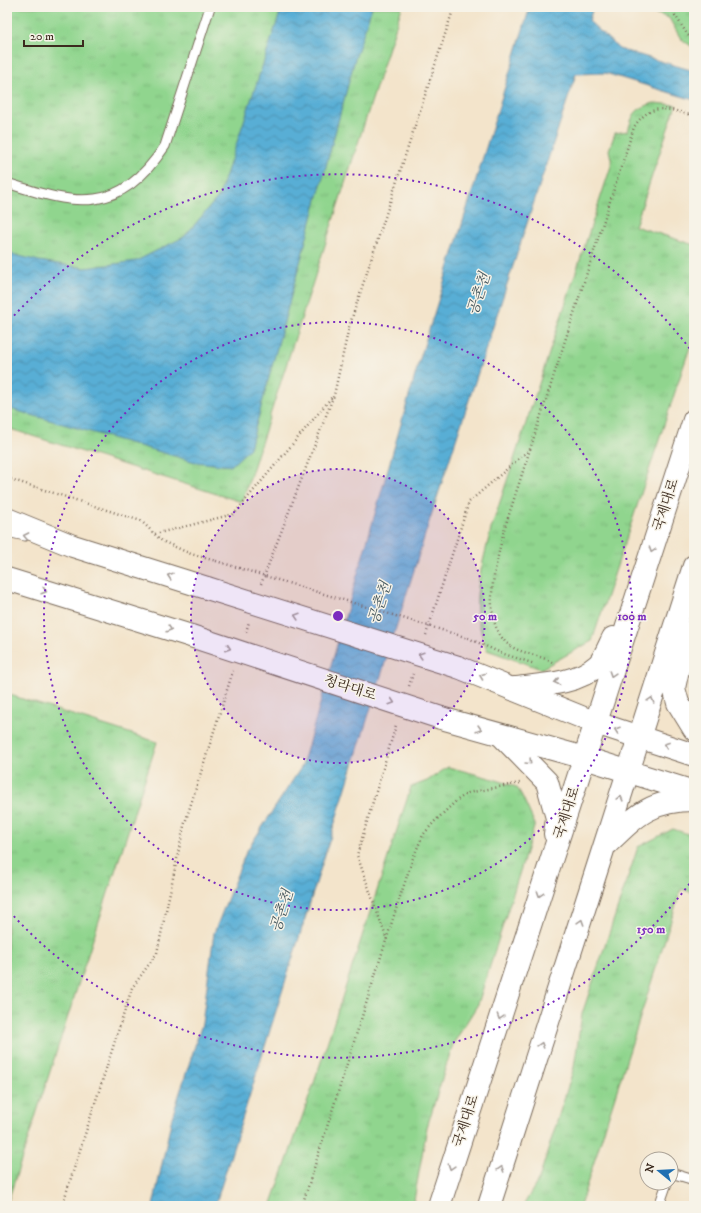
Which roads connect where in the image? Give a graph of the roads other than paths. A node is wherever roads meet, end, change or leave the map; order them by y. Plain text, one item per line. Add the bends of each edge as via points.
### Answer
1 (210, 7) edge
2 (7, 183) edge
3 (694, 420) edge
4 (7, 518) edge
5 (7, 532) edge
6 (73, 546) junction
7 (694, 566) edge
8 (7, 579) edge
9 (636, 597) junction
10 (677, 618) junction
11 (514, 688) junction
12 (596, 723) junction
13 (694, 729) edge
14 (501, 735) junction
15 (638, 737) junction
16 (694, 755) edge
17 (584, 758) junction
18 (627, 771) junction
19 (694, 792) edge
20 (694, 800) edge
21 (605, 846) junction
22 (552, 857) junction
23 (679, 1175) edge
24 (694, 1180) edge
25 (664, 1191) edge
26 (438, 1206) edge
27 (489, 1206) edge
28 (659, 1206) edge

1 - 2 lane via 165,146 140,178 104,197 86,200 48,196
3 -> 9 main road, 국제대로
4 - 6 main road
6 -> 5 lane
11 -> 6 main road, bridge via 458,666
7 - 10 main road
8 -> 14 main road, 청라대로, bridge
9 -> 11 main road via 598,664 584,674 557,683
9 -> 12 main road, 국제대로
10 - 13 main road via 681,656 674,688 678,703
15 -> 10 main road
11 - 12 main road
15 -> 12 main road
12 - 17 main road, 국제대로
14 - 17 main road, 청라대로
14 -> 22 main road via 547,782 557,818
16 -> 15 main road
15 - 18 main road
17 - 18 main road, 청라대로
17 - 22 main road, 국제대로
18 - 19 main road, 청라대로
21 -> 18 main road
20 - 21 main road via 662,804 637,815
27 -> 21 main road
22 -> 26 main road, 국제대로
23 - 24 lane
25 - 28 lane

